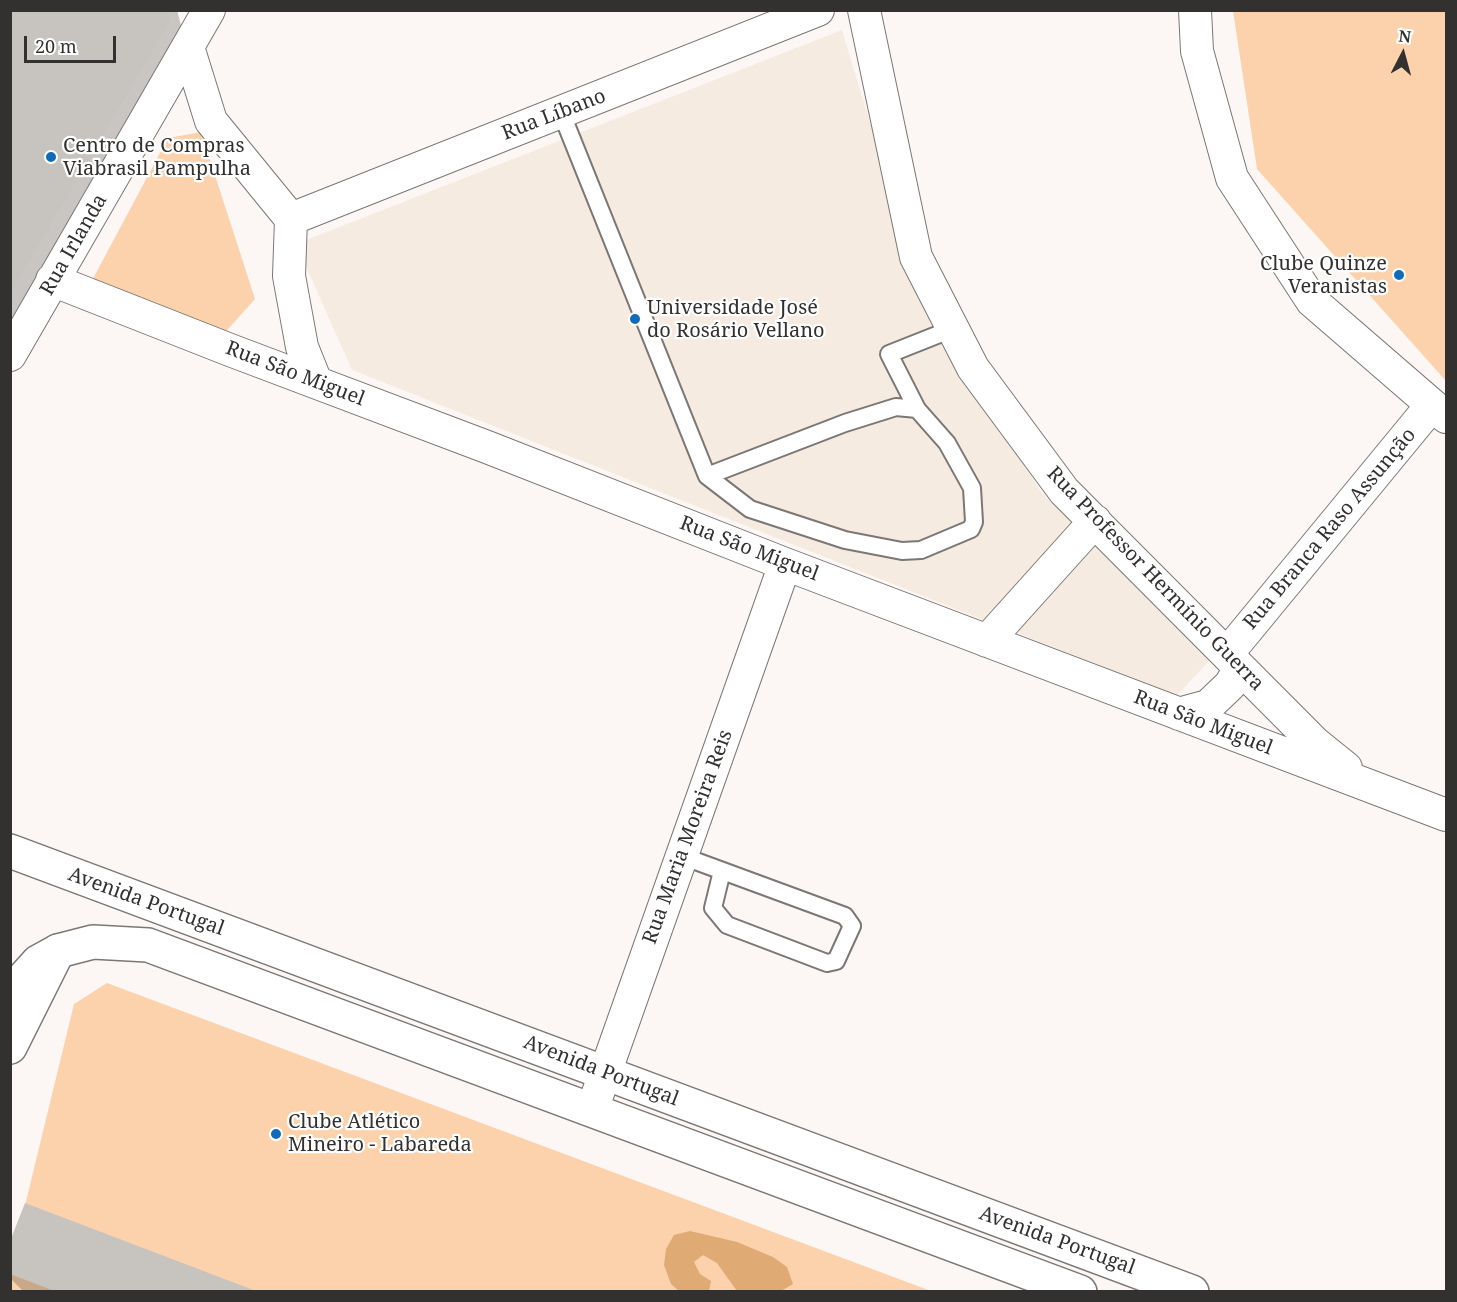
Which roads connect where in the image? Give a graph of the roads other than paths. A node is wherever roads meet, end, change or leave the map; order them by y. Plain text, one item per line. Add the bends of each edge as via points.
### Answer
1 (209, 10) edge
2 (818, 10) edge
3 (864, 10) edge
4 (1195, 10) edge
5 (188, 47) junction
6 (561, 112) junction
7 (291, 219) junction
8 (52, 280) junction
9 (952, 329) junction
10 (10, 355) edge
11 (316, 382) junction
12 (917, 409) junction
13 (1439, 411) edge
14 (707, 476) junction
15 (1095, 521) junction
16 (785, 564) junction
17 (987, 641) junction
18 (1233, 661) junction
19 (1179, 714) junction
20 (1368, 786) junction
21 (1446, 815) edge
22 (10, 851) edge
23 (682, 856) junction
24 (722, 871) junction
25 (58, 951) junction
26 (10, 993) edge
27 (10, 1047) edge
28 (605, 1072) junction
29 (592, 1110) junction
30 (1080, 1292) edge
31 (1192, 1292) edge

1 - 5 street, Rua Irlanda
2 - 6 street, Rua Líbano
3 - 9 street, Rua Professor Hermínio Guerra via 916,257
4 - 13 street via 1197,51 1232,178 1312,301
5 - 7 street via 211,121
5 - 8 street, Rua Irlanda
6 - 7 street, Rua Líbano
6 - 14 lane
7 - 11 street via 290,276 302,347
8 - 10 street, Rua Irlanda
8 - 11 street, Rua São Miguel
9 - 12 lane via 889,354
9 - 15 street, Rua Professor Hermínio Guerra via 973,368 1064,490
11 - 16 street, Rua São Miguel
12 - 14 lane via 896,406
12 - 14 lane via 947,442 972,488 974,522 971,529 921,550 902,551 845,540 750,509
13 - 18 street, Rua Branca Raso Assunção
15 - 17 street
15 - 18 street, Rua Professor Hermínio Guerra
16 - 17 street, Rua São Miguel
16 - 23 street, Rua Maria Moreira Reis
17 - 19 street, Rua São Miguel
18 - 19 street, Rua Branca Raso Assunção via 1230,685 1208,706
18 - 20 street, Rua Professor Hermínio Guerra via 1315,743
19 - 20 street, Rua São Miguel
20 - 21 street, Rua São Miguel
22 - 28 main road, Avenida Portugal
23 - 24 lane
23 - 28 street, Rua Maria Moreira Reis
24 - 24 lane via 845,916 852,926 836,961 827,963 727,925 713,908
25 - 26 main road, Avenida Portugal via 38,962
25 - 27 main road
25 - 29 main road, Avenida Portugal via 93,942 148,945
28 - 29 street, Rua Maria Moreira Reis
28 - 31 main road, Avenida Portugal
29 - 30 main road, Avenida Portugal via 1022,1276

